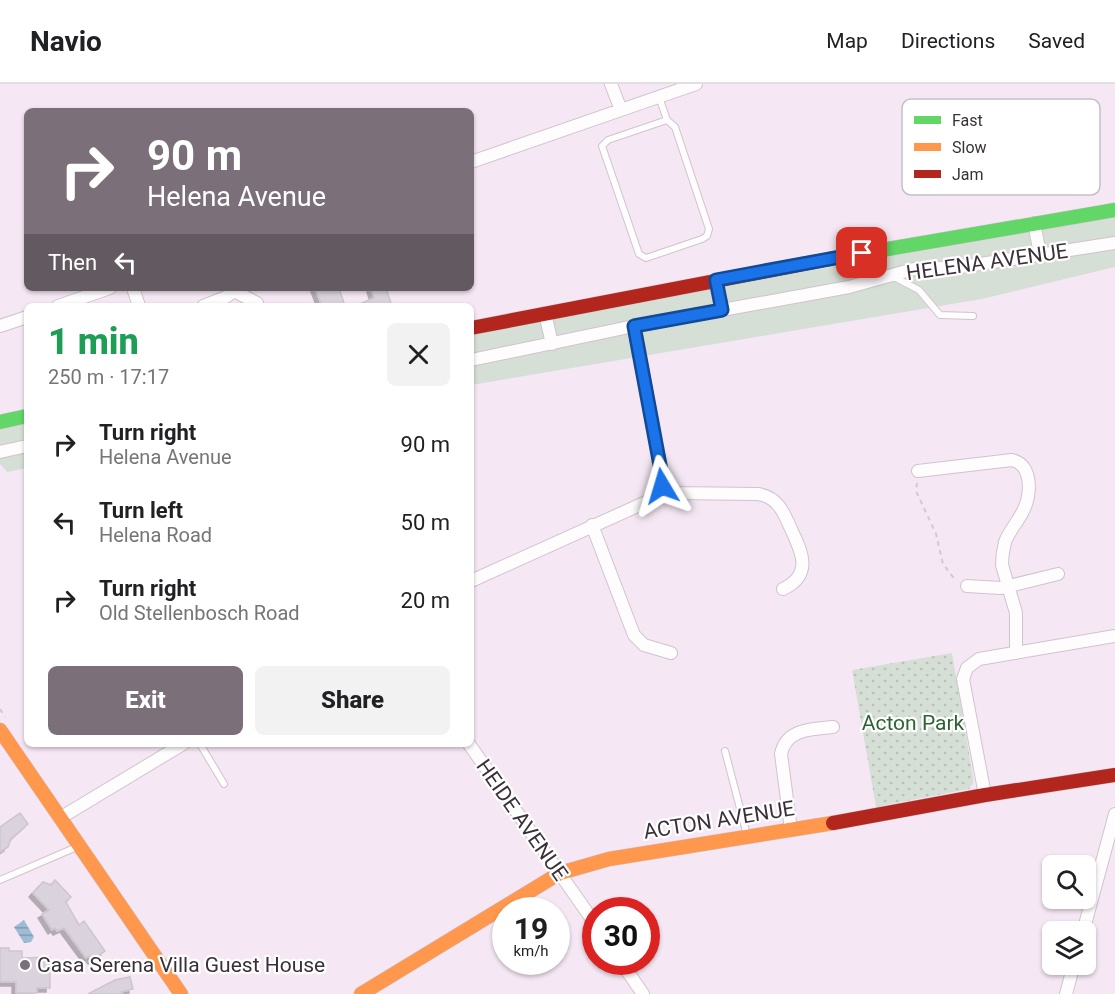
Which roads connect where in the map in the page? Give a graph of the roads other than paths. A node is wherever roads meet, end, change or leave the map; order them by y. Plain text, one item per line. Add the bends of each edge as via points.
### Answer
1 (611, 84) edge
2 (696, 84) edge
3 (659, 97) junction
4 (621, 110) junction
5 (666, 120) junction
6 (474, 161) edge
7 (1115, 210) edge
8 (1034, 223) junction
9 (1115, 243) edge
10 (1040, 254) junction
11 (892, 276) junction
12 (716, 280) junction
13 (101, 291) edge
14 (233, 291) edge
15 (236, 291) edge
16 (67, 303) edge
17 (211, 303) edge
18 (257, 303) dead end
19 (722, 310) junction
20 (545, 313) junction
21 (973, 316) dead end
22 (24, 318) edge
23 (0, 326) edge
24 (634, 326) junction
25 (474, 327) edge
26 (552, 344) junction
27 (474, 359) edge
28 (24, 417) edge
29 (0, 422) edge
30 (24, 447) edge
31 (0, 452) edge
32 (918, 471) road end
33 (660, 491) junction
34 (592, 525) junction
35 (1058, 574) dead end
36 (474, 580) edge
37 (967, 586) road end
38 (1008, 586) junction
39 (783, 589) dead end
40 (1115, 636) edge
41 (671, 653) dead end
42 (1016, 653) junction
43 (832, 727) dead end
44 (0, 730) edge
45 (178, 747) edge
46 (202, 747) edge
47 (471, 747) edge
48 (725, 752) dead end
49 (1115, 775) edge
50 (224, 784) dead end
51 (985, 795) junction
52 (1115, 814) edge
53 (60, 818) junction
54 (791, 830) junction
55 (748, 837) junction
56 (79, 846) junction
57 (560, 873) junction
58 (0, 880) edge
59 (582, 905) edge
60 (1086, 921) edge
61 (630, 975) edge
62 (1071, 975) edge
63 (181, 994) edge
64 (361, 994) edge
65 (643, 994) edge
66 (1066, 994) edge

1 - 4 street
2 - 3 street
3 - 4 street
3 - 5 lane
4 - 6 street
5 - 5 lane via 675,127 709,229 702,239 642,258 602,146 608,140
7 - 8 street
8 - 10 street
8 - 12 street
9 - 10 street, HELENA AVENUE
10 - 11 street, HELENA AVENUE via 961,267 914,269
11 - 19 street, HELENA AVENUE
11 - 21 lane via 919,290 940,315
12 - 19 street
12 - 20 street
13 - 16 street
14 - 17 street
15 - 18 street
19 - 24 street, HELENA AVENUE
20 - 25 street
20 - 26 street
22 - 23 street
24 - 26 street, HELENA AVENUE
24 - 33 street via 662,476
26 - 27 street, HELENA AVENUE
28 - 29 street
30 - 31 street
32 - 38 street via 1012,460 1023,465 1027,472 1027,499 1002,558
33 - 34 street via 653,499
33 - 39 street via 758,494 772,499 783,511 802,554 798,577
34 - 36 street
34 - 41 street via 634,635 644,645
35 - 38 street
37 - 38 street
38 - 42 street via 1016,613
40 - 42 street
42 - 51 street via 974,661 964,673
43 - 54 street via 802,731 783,744
44 - 53 street
45 - 53 street
46 - 50 lane
47 - 57 street, HEIDE AVENUE
48 - 55 lane
49 - 51 street, ACTON AVENUE
51 - 54 street, ACTON AVENUE
52 - 60 street
53 - 56 street
54 - 55 street, ACTON AVENUE
55 - 57 street, ACTON AVENUE via 609,859
56 - 58 lane
56 - 63 street
57 - 59 street, HEIDE AVENUE
57 - 64 street, ACTON AVENUE
61 - 65 street
62 - 66 street

